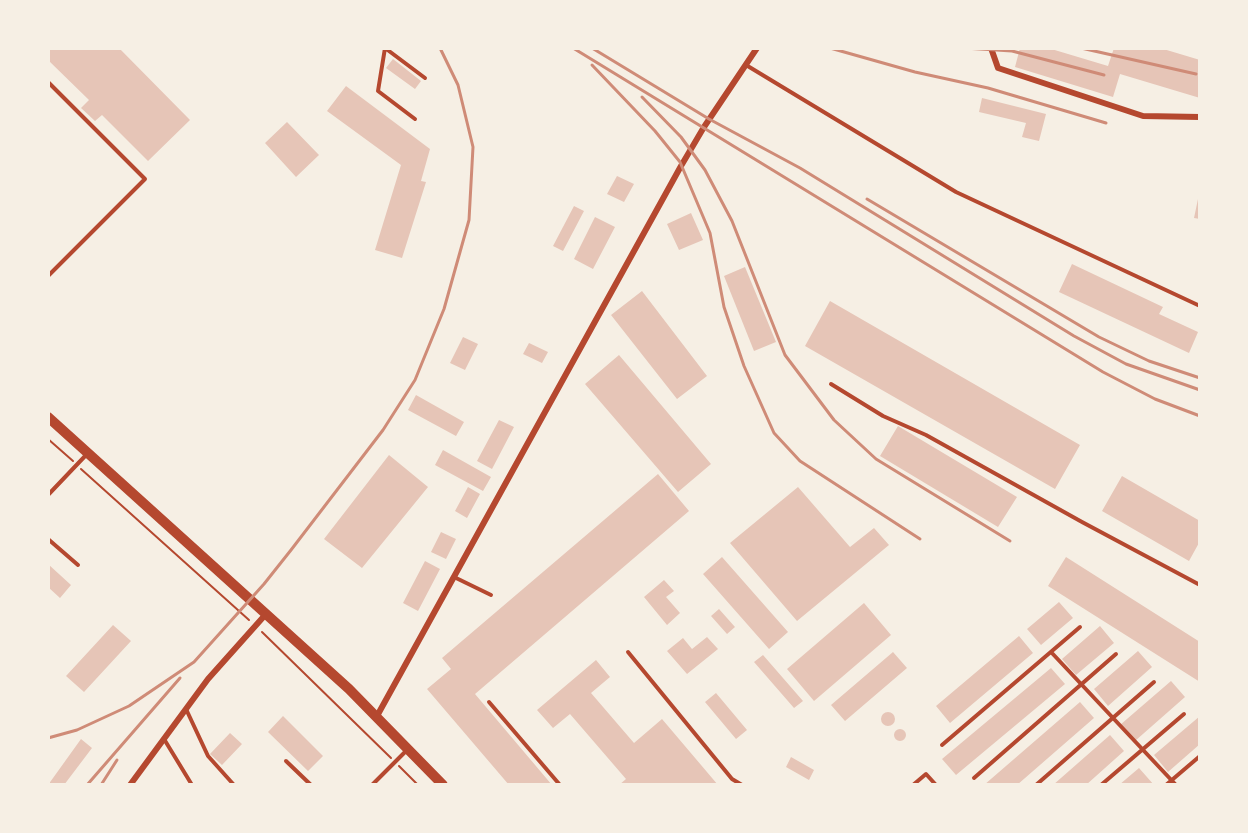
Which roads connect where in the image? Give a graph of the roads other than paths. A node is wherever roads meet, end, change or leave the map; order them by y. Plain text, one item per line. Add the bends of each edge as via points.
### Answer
1 (385, 48) edge
2 (757, 48) edge
3 (991, 48) edge
4 (746, 65) junction
5 (426, 78) dead end
6 (48, 82) edge
7 (1200, 117) edge
8 (415, 119) dead end
9 (48, 276) edge
10 (1200, 306) edge
11 (831, 384) dead end
12 (48, 417) edge
13 (88, 452) junction
14 (48, 495) edge
15 (48, 539) edge
16 (78, 565) dead end
17 (454, 576) junction
18 (1200, 585) edge
19 (491, 595) dead end
20 (266, 614) junction
21 (1080, 627) dead end
22 (628, 652) dead end
23 (1051, 652) junction
24 (1116, 654) dead end
25 (1154, 682) dead end
26 (1081, 685) junction
27 (489, 702) dead end
28 (186, 709) junction
29 (1184, 714) dead end
30 (377, 716) junction
31 (1113, 718) junction
32 (164, 738) junction
33 (942, 745) dead end
34 (408, 748) junction
35 (1142, 750) junction
36 (1200, 756) edge
37 (286, 761) dead end
38 (974, 778) dead end
39 (1171, 781) junction
40 (130, 785) edge
41 (192, 785) edge
42 (234, 785) edge
43 (311, 785) edge
44 (372, 785) edge
45 (443, 785) edge
46 (560, 785) edge
47 (742, 785) edge
48 (914, 785) edge
49 (936, 785) edge
50 (1036, 785) edge
51 (1101, 785) edge
52 (1166, 785) edge
53 (1176, 785) edge

1 - 5 lane
1 - 8 lane via 378,91
2 - 4 street
3 - 7 street via 998,68 1143,116
4 - 10 lane via 956,192
4 - 17 street via 686,158
6 - 9 lane via 146,179
11 - 18 lane via 883,416 926,435
12 - 13 main road
13 - 14 lane
13 - 20 main road
15 - 16 lane
17 - 19 lane
17 - 30 street
20 - 28 street
20 - 30 main road
21 - 23 lane
22 - 47 lane via 732,779
23 - 26 lane
23 - 33 lane
24 - 26 lane
25 - 31 lane
26 - 31 lane
26 - 38 lane
27 - 46 lane
28 - 32 street
28 - 42 lane via 208,756
29 - 35 lane
30 - 34 main road
31 - 35 lane
31 - 50 lane
32 - 40 street
32 - 41 lane
34 - 44 lane
34 - 45 main road
35 - 39 lane
35 - 51 lane
36 - 39 lane
37 - 43 lane
39 - 52 lane
39 - 53 lane
48 - 49 lane via 926,774

